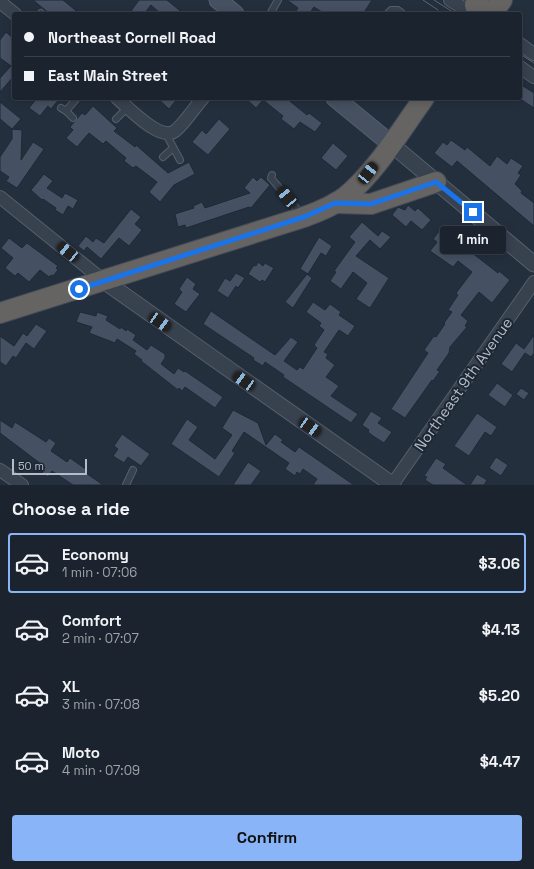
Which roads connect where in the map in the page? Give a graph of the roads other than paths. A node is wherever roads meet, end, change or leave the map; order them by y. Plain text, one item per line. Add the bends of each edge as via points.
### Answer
1 (278, 0) edge
2 (450, 0) edge
3 (478, 0) edge
4 (502, 0) edge
5 (220, 1) edge
6 (0, 2) edge
7 (12, 12) edge
8 (232, 12) edge
9 (271, 12) edge
10 (389, 12) edge
11 (400, 12) edge
12 (470, 12) edge
13 (477, 12) edge
14 (493, 12) edge
15 (522, 45) edge
16 (534, 54) edge
17 (522, 68) edge
18 (534, 77) edge
19 (76, 100) edge
20 (119, 100) edge
21 (201, 100) edge
22 (337, 100) edge
23 (423, 100) edge
24 (128, 107) junction
25 (73, 118) dead end
26 (116, 119) dead end
27 (166, 134) junction
28 (391, 144) junction
29 (173, 148) junction
30 (163, 157) dead end
31 (180, 160) dead end
32 (272, 175) dead end
33 (436, 182) junction
34 (0, 197) edge
35 (335, 203) junction
36 (304, 217) junction
37 (534, 264) edge
38 (104, 281) junction
39 (534, 282) edge
40 (0, 313) edge
41 (0, 470) edge
42 (133, 470) dead end
43 (22, 485) edge
44 (126, 485) edge
45 (392, 485) edge

1 - 9 lane
2 - 12 street
3 - 13 highway via 475,5
4 - 14 highway
5 - 8 main road
6 - 7 street
10 - 11 lane
15 - 16 street
17 - 18 street
19 - 25 lane via 64,110
20 - 24 street
21 - 27 street via 174,131
22 - 28 main road
23 - 28 highway
24 - 26 lane
24 - 27 street via 156,131
27 - 29 lane
28 - 33 street
28 - 35 highway via 362,181
29 - 30 lane
29 - 31 lane
32 - 36 lane via 271,178
33 - 35 highway via 371,204
33 - 37 street
34 - 38 street
35 - 36 highway
36 - 38 highway
38 - 40 highway
38 - 45 street
39 - 45 street, Northeast 9th Avenue
41 - 43 street
42 - 44 lane

